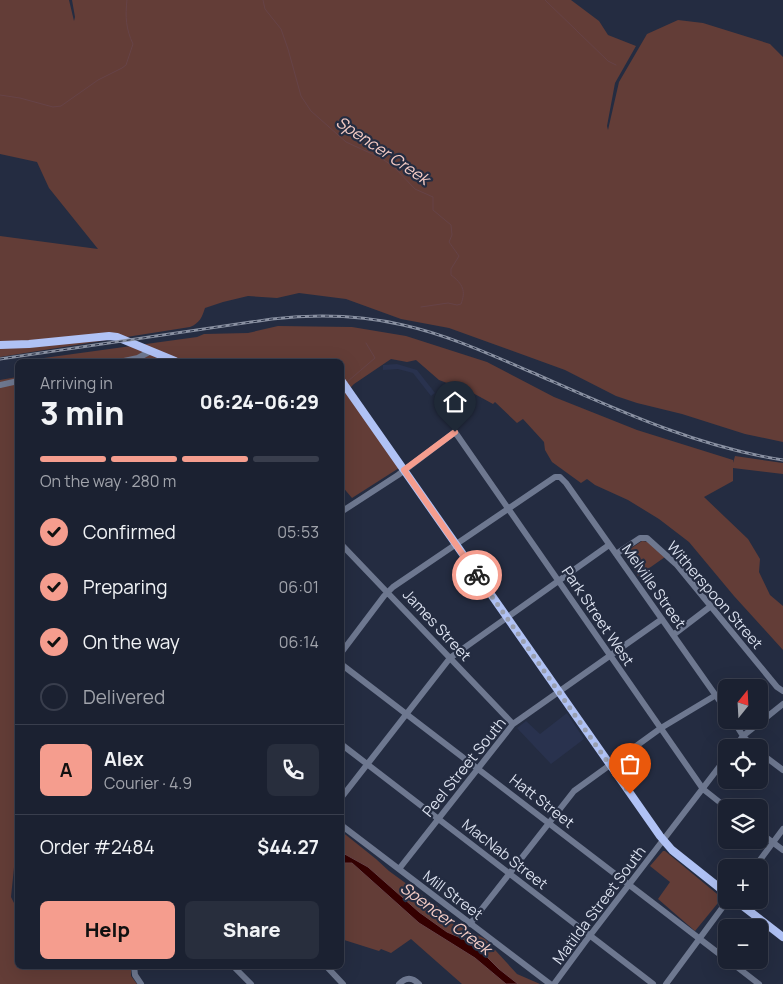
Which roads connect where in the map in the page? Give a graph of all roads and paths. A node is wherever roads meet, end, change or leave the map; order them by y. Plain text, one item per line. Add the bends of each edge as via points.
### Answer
1 (0, 345) edge
2 (149, 352) junction
3 (133, 359) edge
4 (168, 359) edge
5 (15, 382) edge
6 (344, 384) edge
7 (0, 385) edge
8 (404, 470) junction
9 (508, 508) junction
10 (344, 510) edge
11 (455, 544) junction
12 (609, 545) junction
13 (344, 547) edge
14 (616, 554) junction
15 (559, 581) junction
16 (388, 592) junction
17 (711, 606) junction
18 (507, 617) junction
19 (662, 619) junction
20 (673, 635) junction
21 (344, 649) edge
22 (610, 656) junction
23 (450, 658) junction
24 (344, 666) edge
25 (558, 691) junction
26 (783, 691) edge
27 (716, 695) junction
28 (718, 698) edge
29 (783, 704) edge
30 (407, 713) junction
31 (513, 724) junction
32 (661, 728) junction
33 (739, 729) edge
34 (743, 736) junction
35 (741, 739) edge
36 (746, 739) edge
37 (344, 746) edge
38 (768, 759) edge
39 (368, 763) junction
40 (610, 765) junction
41 (478, 768) junction
42 (718, 769) edge
43 (783, 770) edge
44 (703, 789) junction
45 (344, 794) edge
46 (718, 801) edge
47 (439, 819) junction
48 (550, 823) junction
49 (344, 827) edge
50 (783, 829) edge
51 (768, 838) edge
52 (663, 840) junction
53 (773, 842) junction
54 (783, 850) edge
55 (761, 859) edge
56 (399, 869) junction
57 (510, 874) junction
58 (630, 884) junction
59 (718, 887) edge
60 (721, 909) edge
61 (747, 909) edge
62 (470, 924) junction
63 (590, 935) junction
64 (783, 937) edge
65 (700, 938) junction
66 (718, 952) edge
67 (134, 969) edge
68 (236, 969) edge
69 (329, 969) edge
70 (740, 969) edge
71 (141, 984) edge
72 (251, 984) edge
73 (343, 984) edge
74 (399, 984) edge
75 (419, 984) edge
76 (550, 984) edge
77 (554, 984) edge
78 (653, 984) edge
79 (666, 984) edge
80 (759, 984) edge

1 - 2 main road via 104,335 117,337
2 - 3 street
2 - 4 main road
5 - 7 street
6 - 8 main road
8 - 9 street, Park Street West via 455,432
8 - 10 street
8 - 11 main road
9 - 11 street
9 - 12 street, Melville Street via 554,477 560,477
9 - 15 street, Park Street West
11 - 16 street
11 - 18 main road
12 - 14 street, Melville Street
12 - 15 street
13 - 16 street, James Street
14 - 17 street, Witherspoon Street via 640,538 647,538 677,565
14 - 19 street, Melville Street
15 - 18 street
15 - 22 street, Park Street West
16 - 21 street
16 - 23 street, James Street
17 - 20 street
17 - 26 street, Witherspoon Street
18 - 23 street
18 - 25 main road
19 - 20 street, Melville Street
19 - 22 street, Peel Street South
20 - 27 street, Melville Street
22 - 25 street, Peel Street South
22 - 32 street, Park Street West
23 - 30 street
23 - 31 street, James Street
24 - 30 street, Hatt Street
25 - 31 street, Peel Street South
25 - 40 main road
27 - 28 street, Melville Street
27 - 32 street
29 - 34 street
30 - 39 street
30 - 41 street, Hatt Street
31 - 41 street, Peel Street South
32 - 40 street
32 - 44 street, Park Street West
33 - 34 street
34 - 35 street
34 - 36 street
37 - 39 street, MacNab Street
38 - 43 street
39 - 45 street
39 - 47 street, MacNab Street
40 - 48 street via 574,791
40 - 52 main road
41 - 47 street, Peel Street South
41 - 48 street, Hatt Street
42 - 44 street, Matilda Street South
44 - 46 street, Park Street West
44 - 52 street, Matilda Street South
47 - 56 street, Peel Street South
47 - 57 street, MacNab Street
48 - 57 street
48 - 58 street, Hatt Street
49 - 56 street, Mill Street
50 - 53 street
51 - 53 street
52 - 58 street, Matilda Street South
52 - 59 main road
53 - 54 street
53 - 55 street
56 - 62 street, Mill Street
57 - 62 street
57 - 63 street, MacNab Street
58 - 63 street, Matilda Street South
58 - 65 street, Hatt Street
60 - 65 street
61 - 64 main road
62 - 76 street, Mill Street
63 - 77 street, Matilda Street South
63 - 78 street, MacNab Street
65 - 66 street, Hatt Street
65 - 79 street
67 - 71 street
68 - 72 street
69 - 73 street
70 - 80 street, Hatt Street
74 - 75 street via 406,978

